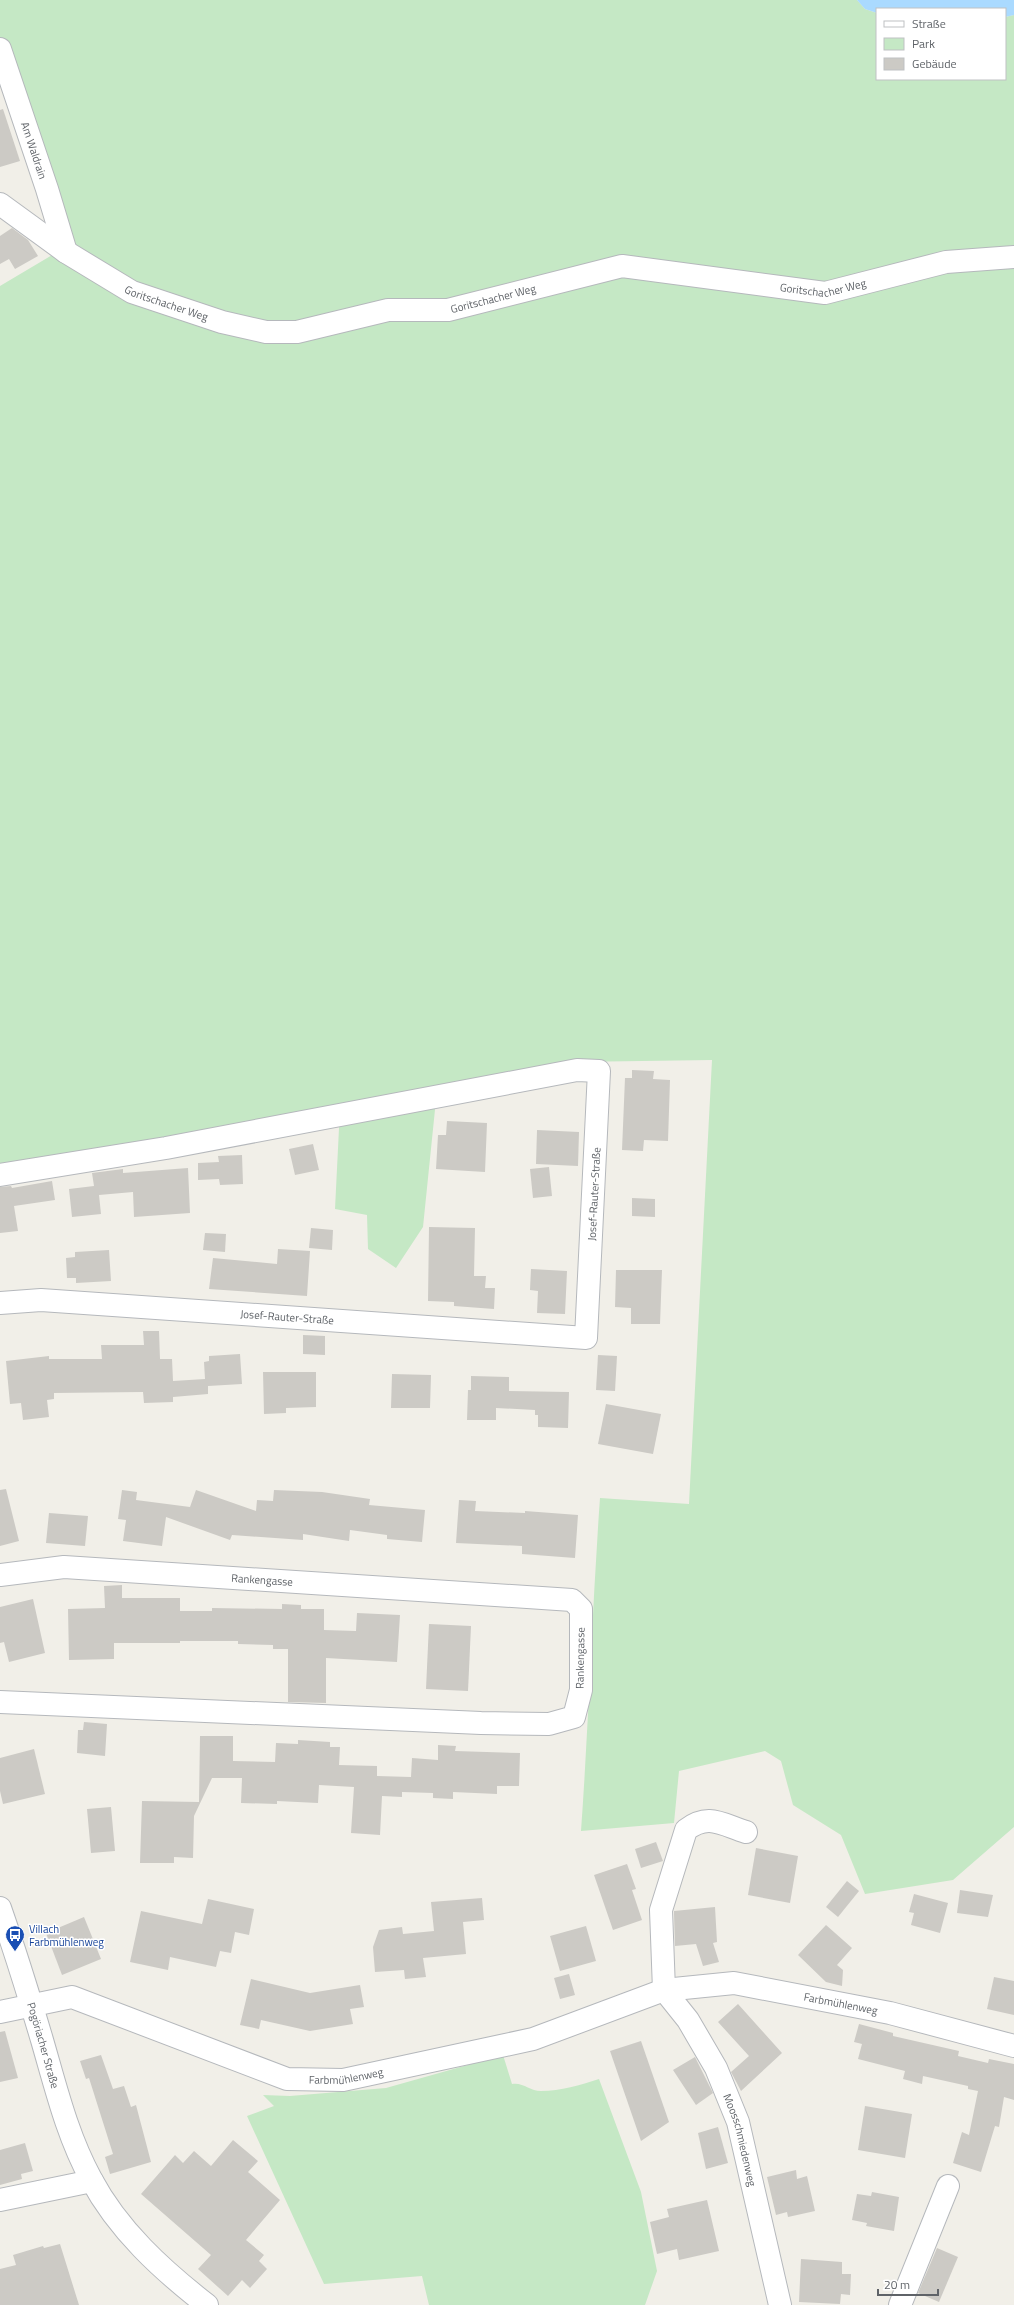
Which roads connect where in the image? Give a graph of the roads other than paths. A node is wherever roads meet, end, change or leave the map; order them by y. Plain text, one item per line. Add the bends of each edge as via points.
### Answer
1 (0, 49) edge
2 (0, 204) edge
3 (66, 252) junction
4 (1014, 258) edge
5 (0, 1175) edge
6 (0, 1303) edge
7 (0, 1575) edge
8 (0, 1702) edge
9 (746, 1832) dead end
10 (0, 1908) edge
11 (664, 1990) junction
12 (32, 2005) junction
13 (0, 2012) edge
14 (1014, 2046) edge
15 (92, 2180) junction
16 (948, 2186) dead end
17 (0, 2200) edge
18 (207, 2305) edge
19 (780, 2305) edge
20 (900, 2305) edge

1 - 3 street, Am Waldrain
2 - 3 street, Goritschacher Weg
3 - 4 street, Goritschacher Weg via 139,294 222,322 266,332 297,332 388,310 448,310 622,266 825,293 946,262
5 - 6 street, Josef-Rauter-Straße via 166,1148 577,1070 599,1071 586,1338 41,1300
7 - 8 street, Rankengasse via 64,1567 572,1600 581,1609 581,1690 574,1717 549,1724 481,1724
9 - 11 street via 706,1819 696,1822 686,1830 661,1910
10 - 12 street, Pogöriacher Straße
11 - 12 street, Farbmühlenweg via 533,2039 343,2080 287,2079 72,1997
11 - 14 street, Farbmühlenweg via 734,1984 890,2013
11 - 19 street, Moosschmiedenweg via 688,2020 716,2068 738,2122
12 - 13 street, Farbmühlenweg
12 - 15 street, Pogöriacher Straße via 69,2134
15 - 17 street
15 - 18 street, Pogöriacher Straße via 123,2227 169,2276
16 - 20 street

